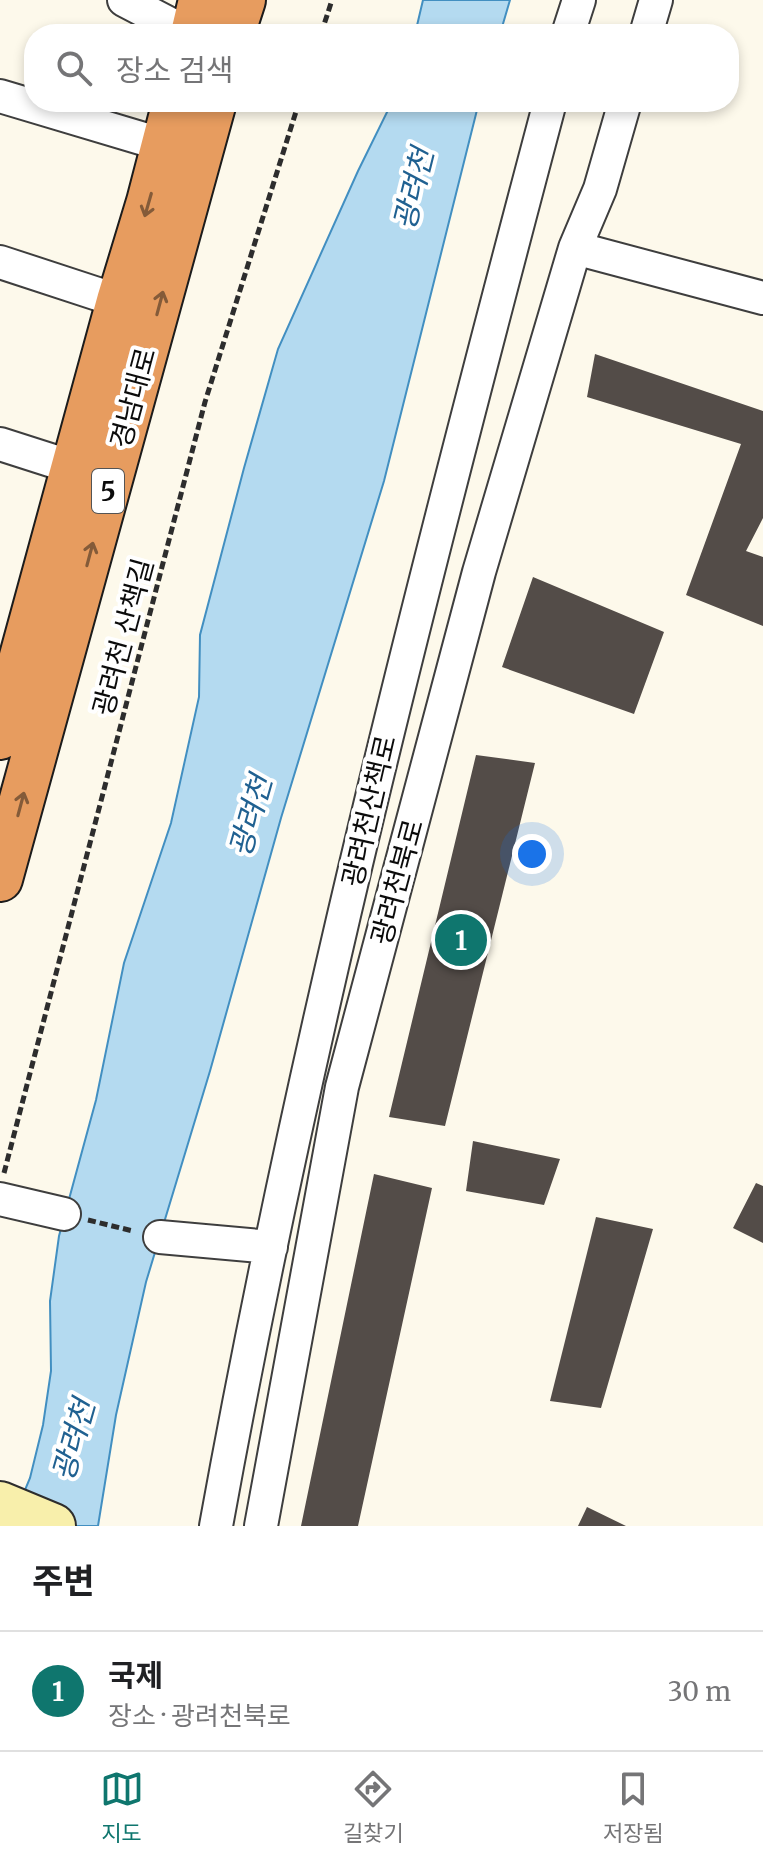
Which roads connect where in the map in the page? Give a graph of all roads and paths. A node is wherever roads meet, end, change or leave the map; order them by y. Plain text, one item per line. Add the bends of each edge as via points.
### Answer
1 (124, 0) edge
2 (201, 0) edge
3 (243, 0) edge
4 (332, 0) edge
5 (579, 0) edge
6 (656, 0) edge
7 (171, 24) edge
8 (194, 24) edge
9 (235, 24) edge
10 (324, 24) edge
11 (571, 24) edge
12 (649, 24) edge
13 (0, 96) edge
14 (24, 103) edge
15 (54, 112) edge
16 (172, 112) edge
17 (211, 112) edge
18 (296, 112) edge
19 (547, 112) edge
20 (622, 112) edge
21 (164, 145) junction
22 (575, 248) junction
23 (0, 262) edge
24 (763, 298) edge
25 (119, 301) junction
26 (0, 444) edge
27 (75, 468) junction
28 (14, 631) edge
29 (0, 737) edge
30 (0, 879) edge
31 (0, 1187) edge
32 (0, 1199) edge
33 (64, 1214) joint
34 (160, 1237) joint
35 (271, 1247) junction
36 (0, 1504) edge
37 (53, 1526) edge
38 (216, 1526) edge
39 (261, 1526) edge

1 - 7 street
2 - 8 highway
3 - 9 highway
4 - 10 path
5 - 11 street
6 - 12 street
13 - 14 street
15 - 21 street
16 - 21 highway, 경남대로 / 5
30 -> 17 highway, 경남대로 / 5
18 - 31 path, 광려천 산책길 via 205,402
19 - 35 street, 광려천산책로 via 373,789
20 - 22 street, 광려천북로 via 600,189
21 -> 25 highway, 경남대로 / 5
22 - 24 street
22 - 39 street, 광려천북로 via 479,572 342,1087
23 - 25 street
25 - 27 highway, 경남대로 / 5
26 - 27 street
27 - 28 highway, 경남대로 / 5
28 - 29 highway, 경남대로 / 5
32 - 33 street
33 - 34 path
34 - 35 street
35 - 38 street, 광려천산책로
36 - 37 street

